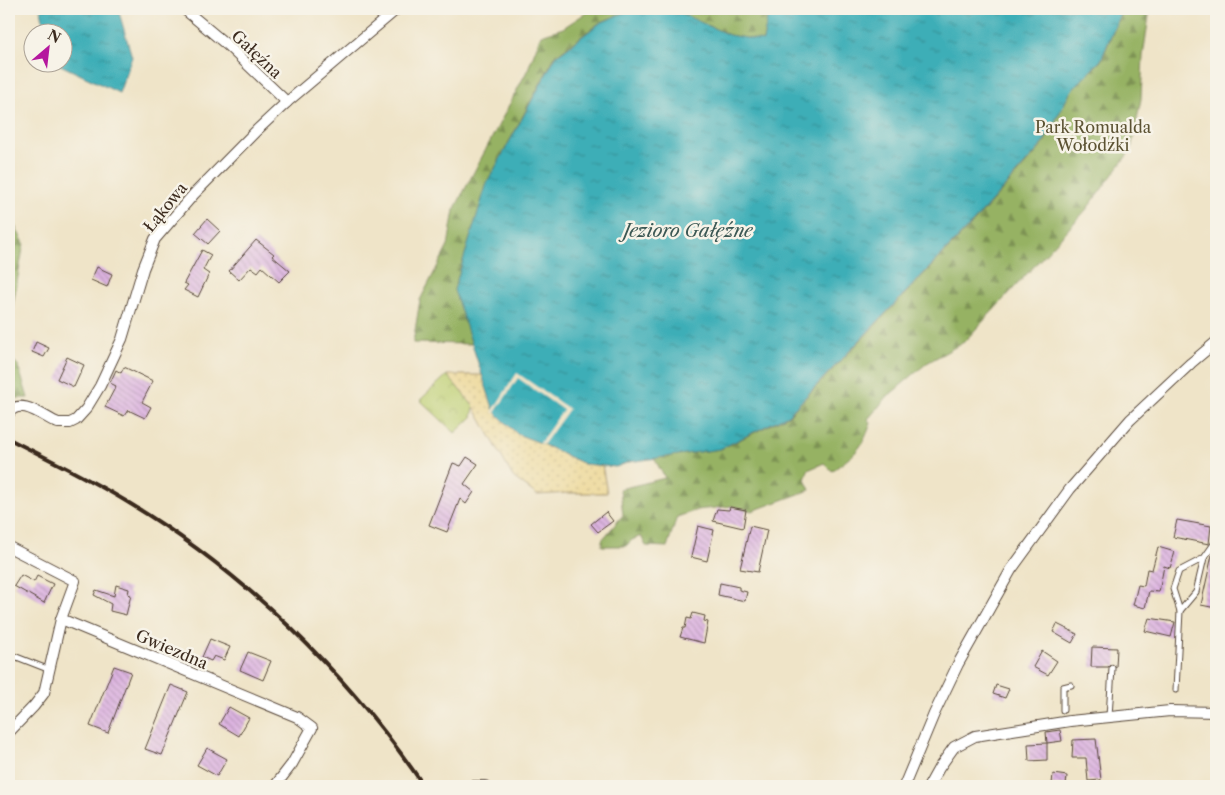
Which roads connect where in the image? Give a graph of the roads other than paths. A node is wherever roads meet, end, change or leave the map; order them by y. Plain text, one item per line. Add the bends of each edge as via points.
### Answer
1 (184, 9) edge
2 (397, 9) edge
3 (287, 102) junction
4 (1216, 342) edge
5 (9, 413) edge
6 (1216, 541) edge
7 (9, 547) edge
8 (1204, 558) junction
9 (1180, 611) junction
10 (61, 619) junction
11 (9, 654) edge
12 (1112, 668) dead end
13 (50, 670) junction
14 (1071, 685) dead end
15 (1176, 690) dead end
16 (1063, 710) dead end
17 (1216, 712) edge
18 (1109, 717) junction
19 (9, 732) edge
20 (275, 786) edge
21 (470, 786) edge
22 (485, 786) edge
23 (904, 786) edge
24 (929, 786) edge

1 - 3 street, Gałęźna
2 - 3 street, Łąkowa
3 - 5 street, Łąkowa via 194,194 155,239 122,339 86,409 76,420 64,424 23,407 14,408
4 - 23 street via 1130,420 1070,489 1011,570 958,664
6 - 8 lane
7 - 10 street via 75,581
8 - 9 lane via 1196,592
8 - 9 lane via 1179,571 1173,589
9 - 15 lane
10 - 13 street
10 - 20 street, Gwiezdna via 297,717 312,728 292,764
11 - 13 lane
12 - 18 lane
13 - 19 street via 44,693
14 - 16 lane via 1063,688
17 - 18 street via 1170,711
18 - 24 street via 975,736 954,748
21 - 22 street

